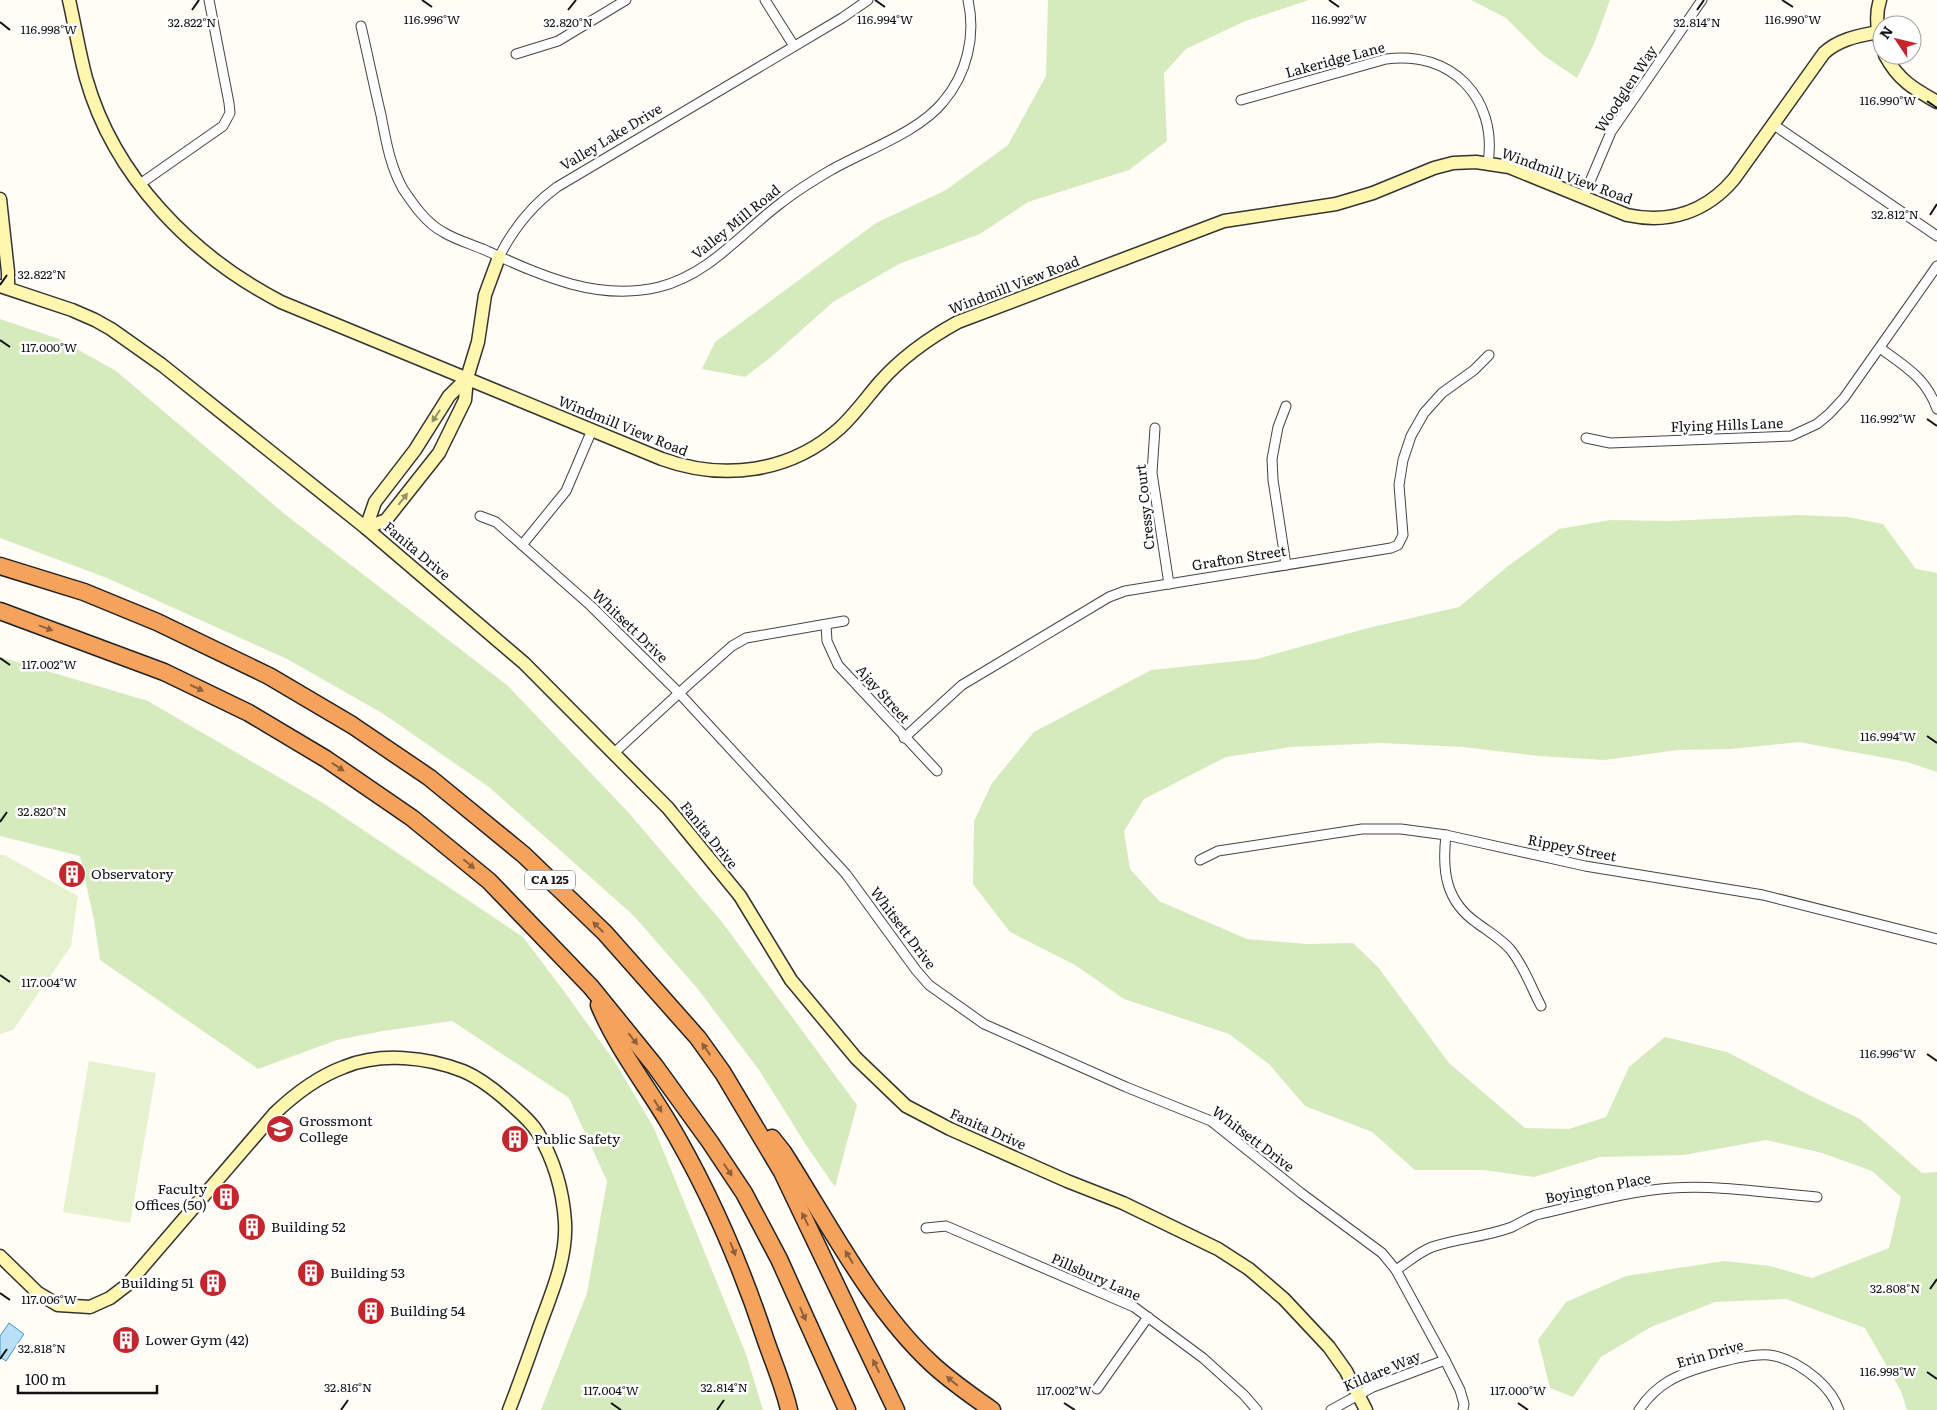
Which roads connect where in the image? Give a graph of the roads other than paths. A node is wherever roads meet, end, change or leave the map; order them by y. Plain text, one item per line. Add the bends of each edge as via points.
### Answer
1 (69, 0) edge
2 (209, 0) edge
3 (626, 0) edge
4 (765, 0) edge
5 (868, 0) edge
6 (968, 0) edge
7 (1702, 0) edge
8 (1880, 0) edge
9 (1877, 15) edge
10 (361, 26) dead end
11 (1872, 33) edge
12 (794, 46) junction
13 (516, 54) dead end
14 (1891, 65) edge
15 (1240, 100) dead end
16 (1937, 102) edge
17 (1774, 124) junction
18 (1488, 163) junction
19 (140, 184) junction
20 (1583, 198) junction
21 (0, 199) edge
22 (1937, 236) edge
23 (499, 257) junction
24 (1937, 266) edge
25 (4, 287) edge
26 (1880, 348) junction
27 (1489, 355) dead end
28 (466, 378) junction
29 (1286, 406) dead end
30 (1937, 409) edge
31 (1155, 428) dead end
32 (592, 430) junction
33 (1586, 438) dead end
34 (480, 516) dead end
35 (366, 528) junction
36 (522, 545) junction
37 (1286, 565) junction
38 (0, 566) edge
39 (1169, 584) junction
40 (0, 611) edge
41 (844, 621) dead end
42 (826, 625) junction
43 (679, 693) junction
44 (904, 738) junction
45 (614, 753) junction
46 (937, 772) dead end
47 (1446, 835) junction
48 (1200, 860) dead end
49 (1937, 939) edge
50 (591, 987) junction
51 (1541, 1006) dead end
52 (722, 1073) junction
53 (1817, 1197) dead end
54 (926, 1228) dead end
55 (0, 1256) edge
56 (1396, 1270) junction
57 (1148, 1317) junction
58 (1445, 1360) junction
59 (1097, 1389) dead end
60 (1358, 1394) junction
61 (895, 1408) edge
62 (509, 1410) edge
63 (789, 1410) edge
64 (846, 1410) edge
65 (992, 1410) edge
66 (1257, 1410) edge
67 (1331, 1410) edge
68 (1366, 1410) edge
69 (1463, 1410) edge
70 (1639, 1410) edge
71 (1839, 1410) edge

1 - 19 street, Windmill View Road via 86,79 114,142
2 - 19 street via 230,113 223,126
3 - 13 street via 558,41
4 - 12 street
5 - 12 street, Valley Lake Drive
6 - 23 street, Valley Mill Road via 971,24 966,58 951,92 934,112 909,129 830,170 781,202 696,272 647,290 602,291 574,286
7 - 20 street, Woodglen Way via 1611,132
8 - 9 street
10 - 23 street, Valley Mill Road via 390,160 402,187 419,211 442,232
11 - 17 street, Windmill View Road via 1844,40 1829,49
12 - 23 street, Valley Lake Drive via 557,187 522,219
14 - 16 street via 1908,86
15 - 18 street, Lakeridge Lane via 1386,59 1429,61 1458,77 1478,101 1489,131
17 - 20 street, Windmill View Road via 1726,188 1707,204 1685,214 1639,218
17 - 22 street
18 - 20 street, Windmill View Road via 1508,167
18 - 32 street, Windmill View Road via 1463,162 1434,168 1336,204 1224,221 958,322 902,360 830,436 778,464 735,472 690,468
19 - 28 street, Windmill View Road via 186,236 222,266 260,291
21 - 25 street via 8,272
23 - 28 street, Valley Lake Drive via 485,295 478,342
24 - 26 street, Flying Hills Lane
25 - 35 street, Fanita Drive via 72,310 111,329 162,365
26 - 30 street via 1926,385
26 - 33 street, Flying Hills Lane via 1829,414 1817,424 1791,436 1610,443
27 - 37 street, Grafton Street via 1442,393 1424,413 1412,436 1400,472 1403,535 1398,545
28 - 32 street, Windmill View Road
28 -> 35 street, Valley Lake Drive via 449,396 415,450 375,502
35 -> 28 street, Valley Lake Drive via 386,520 439,453 465,400
29 - 37 street via 1278,426 1272,459
31 - 39 street, Cressy Court via 1152,473
32 - 36 street via 566,491
34 - 36 street, Whitsett Drive via 496,522
35 - 45 street, Fanita Drive via 524,663
36 - 43 street, Whitsett Drive via 591,606
37 - 39 street, Grafton Street
52 -> 38 highway, CA 125 via 698,1038 605,933 524,855 430,778 352,725 269,676 158,622 84,592
39 - 44 street, Grafton Street via 1109,597 962,685
40 -> 50 highway, CA 125 via 164,672 249,712 326,759 412,818 489,881
41 - 42 street
42 - 43 street via 746,638 732,646
42 - 44 street, Ajay Street via 827,641 838,665
43 - 45 street
43 - 56 street, Whitsett Drive via 846,874 929,985 984,1024 1126,1088 1211,1121 1382,1253
44 - 46 street, Ajay Street
45 - 60 street, Fanita Drive via 668,808 740,896 797,987 856,1058 906,1106 950,1129 1123,1203 1218,1249 1248,1268 1301,1316 1346,1371
47 - 48 street, Rippey Street via 1401,829 1362,829 1218,851
47 - 49 street, Rippey Street via 1585,866 1763,895
47 - 51 street via 1444,869 1454,898 1471,919 1509,949 1521,965
50 -> 63 highway via 608,1028 667,1120 731,1243
50 -> 64 highway, CA 125 via 655,1066 744,1193 779,1260
61 -> 52 highway, CA 125 via 782,1172
65 -> 52 highway via 931,1363 892,1320 783,1152
53 - 56 street, Boyington Place via 1707,1187 1636,1193 1536,1215 1478,1237 1432,1247
54 - 57 street, Pillsbury Lane via 946,1226 1134,1307
55 - 62 street via 38,1293 58,1305 90,1307 128,1285 276,1113 315,1081 345,1066 402,1058 463,1071 501,1094 528,1120 538,1132 561,1187 565,1237 560,1269
56 - 58 street, Whitsett Drive
57 - 59 street
57 - 66 street, Pillsbury Lane via 1203,1358
58 - 60 street, Kildare Way
58 - 69 street, Whitsett Drive via 1460,1390
60 - 67 street, Kildare Way
60 - 68 street, Fanita Drive
70 - 71 street, Erin Drive via 1652,1394 1679,1376 1743,1356 1768,1355 1787,1360 1813,1376 1832,1396

